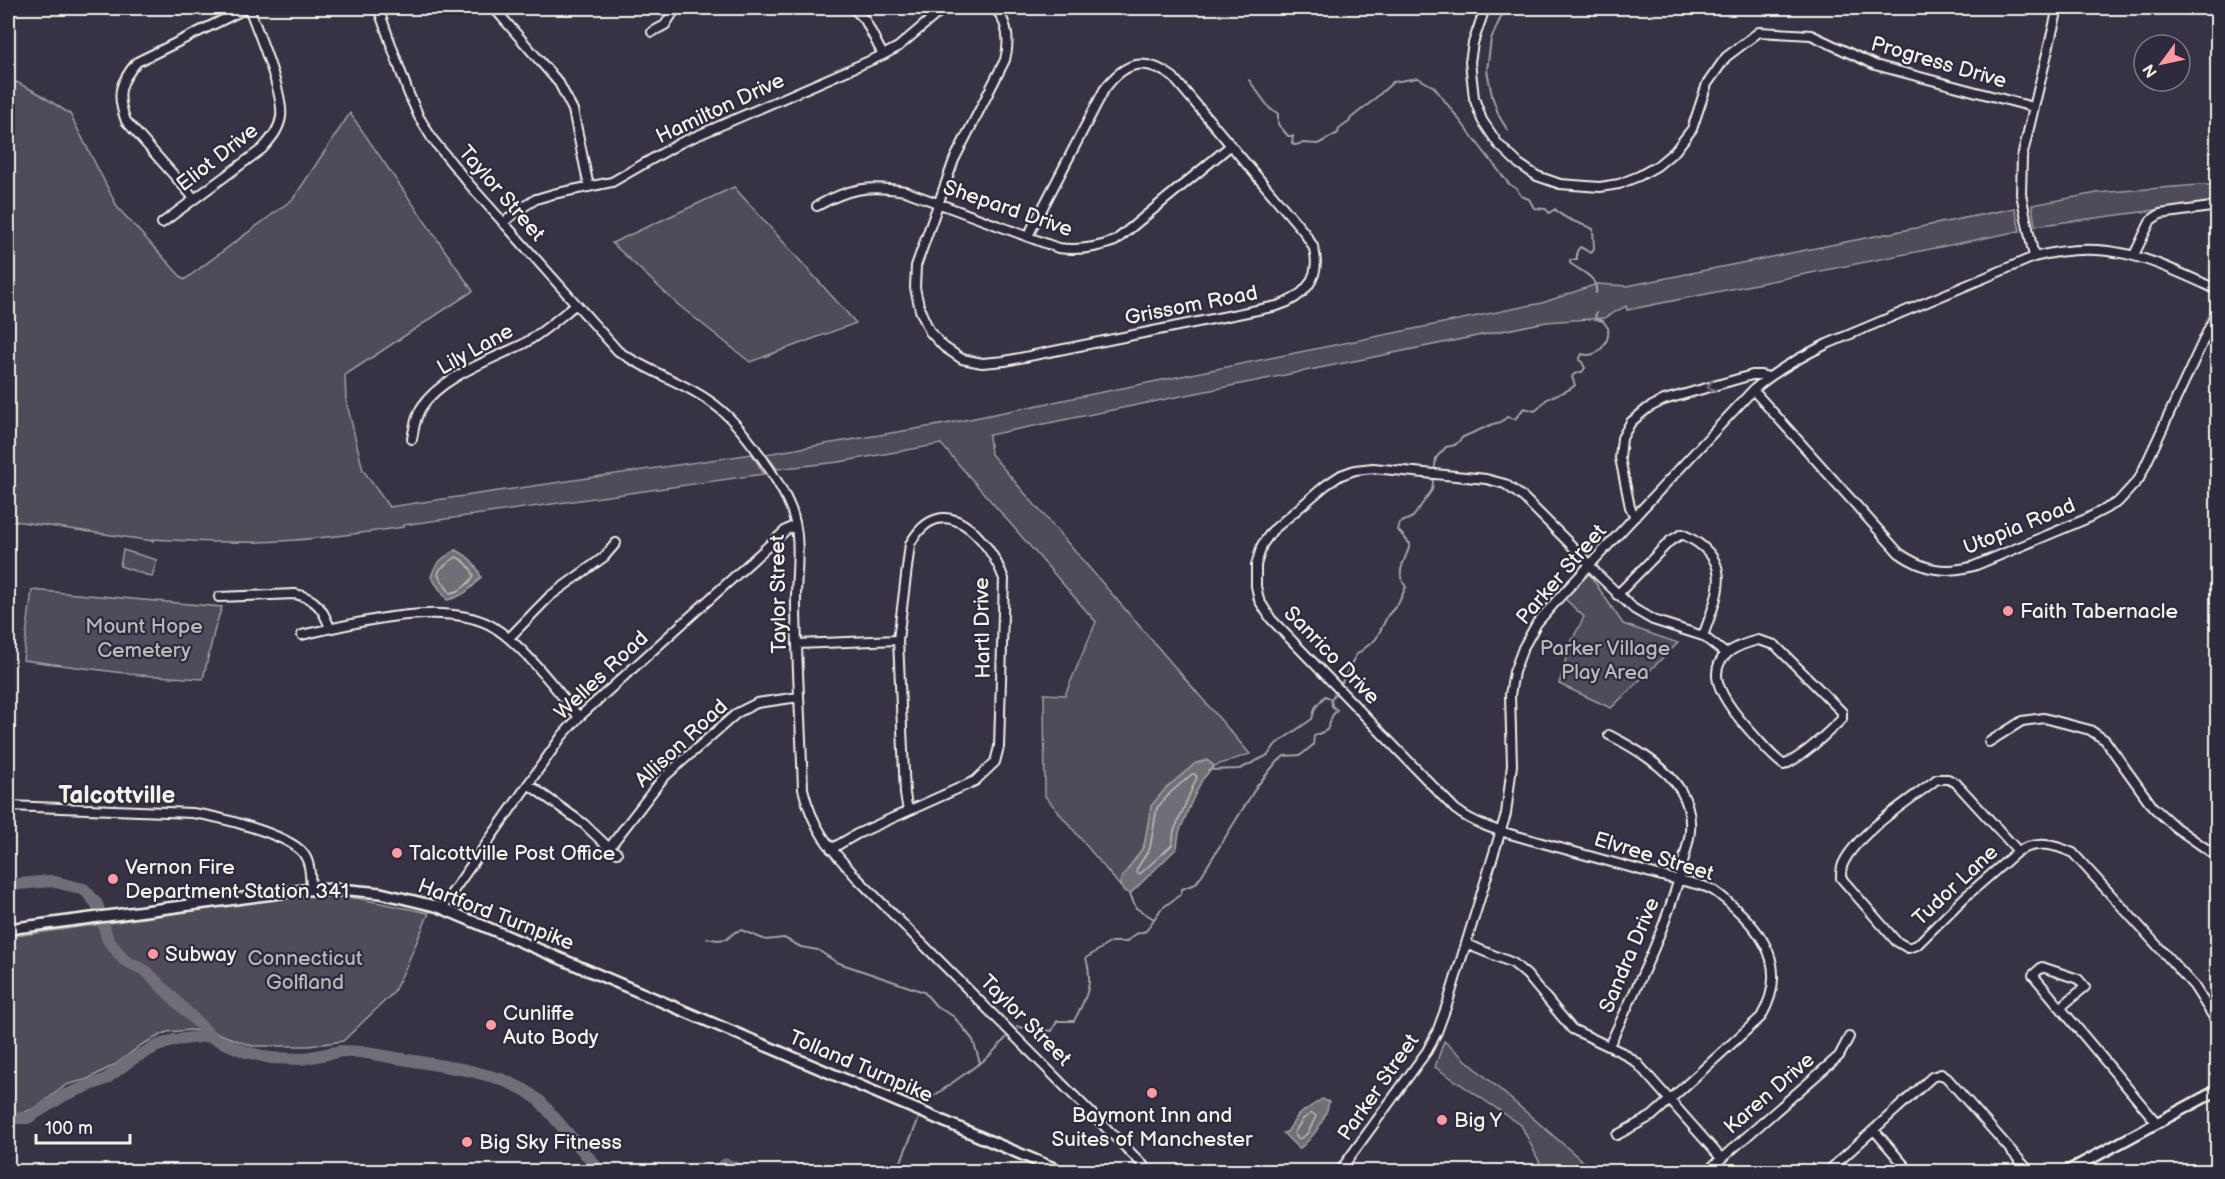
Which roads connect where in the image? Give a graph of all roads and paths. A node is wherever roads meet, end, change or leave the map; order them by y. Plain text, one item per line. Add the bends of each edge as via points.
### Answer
1 (248, 8) edge
2 (378, 8) edge
3 (494, 8) edge
4 (676, 8) edge
5 (853, 8) edge
6 (944, 8) edge
7 (995, 8) edge
8 (1485, 8) edge
9 (2058, 8) edge
10 (652, 32) dead end
11 (883, 55) junction
12 (2033, 107) junction
13 (1230, 146) junction
14 (589, 187) junction
15 (194, 198) junction
16 (939, 204) junction
17 (817, 206) dead end
18 (2217, 206) edge
19 (503, 222) junction
20 (162, 223) dead end
21 (1028, 236) junction
22 (2134, 255) junction
23 (2034, 256) junction
24 (2217, 290) edge
25 (575, 305) junction
26 (2217, 309) edge
27 (1768, 377) junction
28 (1753, 390) junction
29 (412, 440) dead end
30 (1635, 518) junction
31 (795, 525) junction
32 (616, 543) dead end
33 (1589, 565) junction
34 (1617, 595) junction
35 (219, 597) dead end
36 (330, 628) junction
37 (302, 635) dead end
38 (1703, 636) junction
39 (509, 638) junction
40 (898, 640) junction
41 (797, 644) junction
42 (1725, 653) junction
43 (799, 697) junction
44 (579, 717) junction
45 (1610, 735) dead end
46 (1989, 742) dead end
47 (528, 784) junction
48 (8, 806) edge
49 (908, 811) junction
50 (1501, 831) junction
51 (609, 848) junction
52 (831, 849) junction
53 (2018, 851) junction
54 (617, 854) dead end
55 (2217, 857) edge
56 (1678, 881) junction
57 (311, 889) junction
58 (443, 909) junction
59 (8, 929) edge
60 (1466, 944) junction
61 (645, 993) joint
62 (2061, 1007) junction
63 (2217, 1024) edge
64 (1849, 1037) dead end
65 (1609, 1046) junction
66 (2217, 1090) edge
67 (1670, 1100) junction
68 (2157, 1124) junction
69 (1874, 1130) junction
70 (1617, 1135) dead end
71 (1721, 1158) junction
72 (1063, 1172) edge
73 (1147, 1172) edge
74 (1340, 1172) edge
75 (1706, 1172) edge
76 (1827, 1172) edge
77 (1910, 1172) edge
78 (2030, 1172) edge
79 (2067, 1172) edge

1 - 15 street, Eliot Drive via 280,98 276,134 262,149
1 - 15 street via 137,62 120,89 126,121
2 - 19 street, Taylor Street via 419,117 449,162
3 - 14 street via 559,83 573,110
4 - 10 street via 665,25
5 - 11 street via 865,20
6 - 11 street, Hamilton Drive
7 - 16 street, Grissom Road via 1008,33 1009,48 954,160
8 - 12 street, Progress Drive via 1470,62 1474,98 1482,120 1498,144 1519,164 1560,184 1619,184 1657,166 1692,129 1707,84 1726,57 1759,32 1812,35 1875,65
9 - 12 street
11 - 14 street, Hamilton Drive via 680,143 612,182
12 - 23 street via 2022,157 2022,194
13 - 16 street, Grissom Road via 1314,248 1316,270 1293,301 1005,361 982,363 962,359 930,332 915,288 916,266
13 - 21 street, Shepard Drive via 1115,241 1077,251
13 - 21 street, Grissom Road via 1173,77 1146,63 1129,68 1114,75 1104,90
14 - 19 street, Hamilton Drive via 536,199
15 - 20 street, Eliot Drive
16 - 17 street, Shepard Drive via 905,191 883,188 840,193
16 - 21 street, Shepard Drive
18 - 22 street via 2160,214 2151,220
19 - 25 street, Taylor Street
22 - 23 street, Parker Street via 2084,249
22 - 24 street, Parker Street
23 - 27 street, Parker Street via 1827,344
25 - 29 street, Lily Lane via 525,342 463,373 427,400 419,410
25 - 31 street, Taylor Street via 618,351 722,410 780,488
26 - 28 street, Utopia Road via 2146,468 2129,492 2086,519 1959,570 1928,569 1899,553
27 - 28 street, Parker Street
27 -> 30 street via 1752,375 1664,400 1636,417 1622,438 1620,452
28 - 30 street, Parker Street
30 - 33 street, Parker Street
31 - 41 street, Taylor Street
31 - 44 street, Welles Road
32 - 39 street via 604,557 550,596
33 - 34 street, Sanrico Drive
33 - 50 street, Parker Street via 1537,623 1514,672 1510,695 1511,774
33 - 50 street, Sanrico Drive via 1524,498 1505,484 1373,468 1354,470 1326,485 1272,531 1262,545 1256,565 1256,586 1259,600 1271,619 1455,809 1477,823
34 - 38 street, Sanrico Drive via 1653,620
34 - 38 street via 1670,541 1682,534 1710,553 1720,573 1718,594
35 - 36 street via 308,596 318,603
36 - 37 street
36 - 39 street via 430,613 453,614 473,618
38 - 42 street, Sanrico Drive
39 - 44 street
40 - 41 street
40 - 49 street, Hartl Drive
40 - 49 street, Hartl Drive via 910,544 930,522 944,518 961,521 988,550 1004,579 999,747 994,762 975,781
41 - 43 street, Taylor Street
42 - 42 street via 1718,667 1718,686 1726,702 1784,765 1842,719 1842,712 1775,645 1758,640 1737,645
43 - 51 street, Allison Road via 756,702 737,713 663,778
43 - 52 street, Taylor Street via 803,789 814,825
44 - 47 street, Welles Road
45 - 56 street, Sandra Drive via 1668,775 1681,791 1689,811 1690,833
46 - 55 street via 2022,721 2044,718 2090,730 2104,740 2153,807
47 - 51 street via 584,824
47 - 58 street, Welles Road
48 - 57 street via 214,816 302,851 310,871
49 - 52 street, Hartl Drive
50 - 56 street, Elvree Street
50 - 60 street, Parker Street
51 - 54 street
52 - 73 street, Taylor Street
53 - 53 street, Tudor Lane via 1956,783 1937,779 1868,833 1841,866 1841,878 1896,941 1908,948 1917,945
53 - 63 street, Tudor Lane via 2042,844 2058,846 2073,854 2194,986
56 - 65 street, Sandra Drive via 1653,950
56 - 67 street, Elvree Street via 1712,890 1742,915 1770,952 1774,987 1770,1003 1755,1024
57 - 58 main road, Hartford Turnpike via 381,893
57 - 59 main road, Hartford Turnpike
58 - 61 main road, Hartford Turnpike
60 - 65 street via 1513,963 1572,1029
60 - 74 street, Parker Street via 1427,1051
61 - 72 main road, Tolland Turnpike
62 - 62 street via 2033,975 2042,968 2078,979 2085,987
62 - 68 street
64 - 71 street, Karen Drive via 1839,1056
65 - 67 street via 1637,1064
66 - 68 main road
67 - 70 street, Elvree Street via 1652,1116
67 - 71 street
68 - 79 main road
69 - 76 street
69 - 77 street
69 - 78 street via 1932,1077 1941,1074
71 - 75 street, Karen Drive

